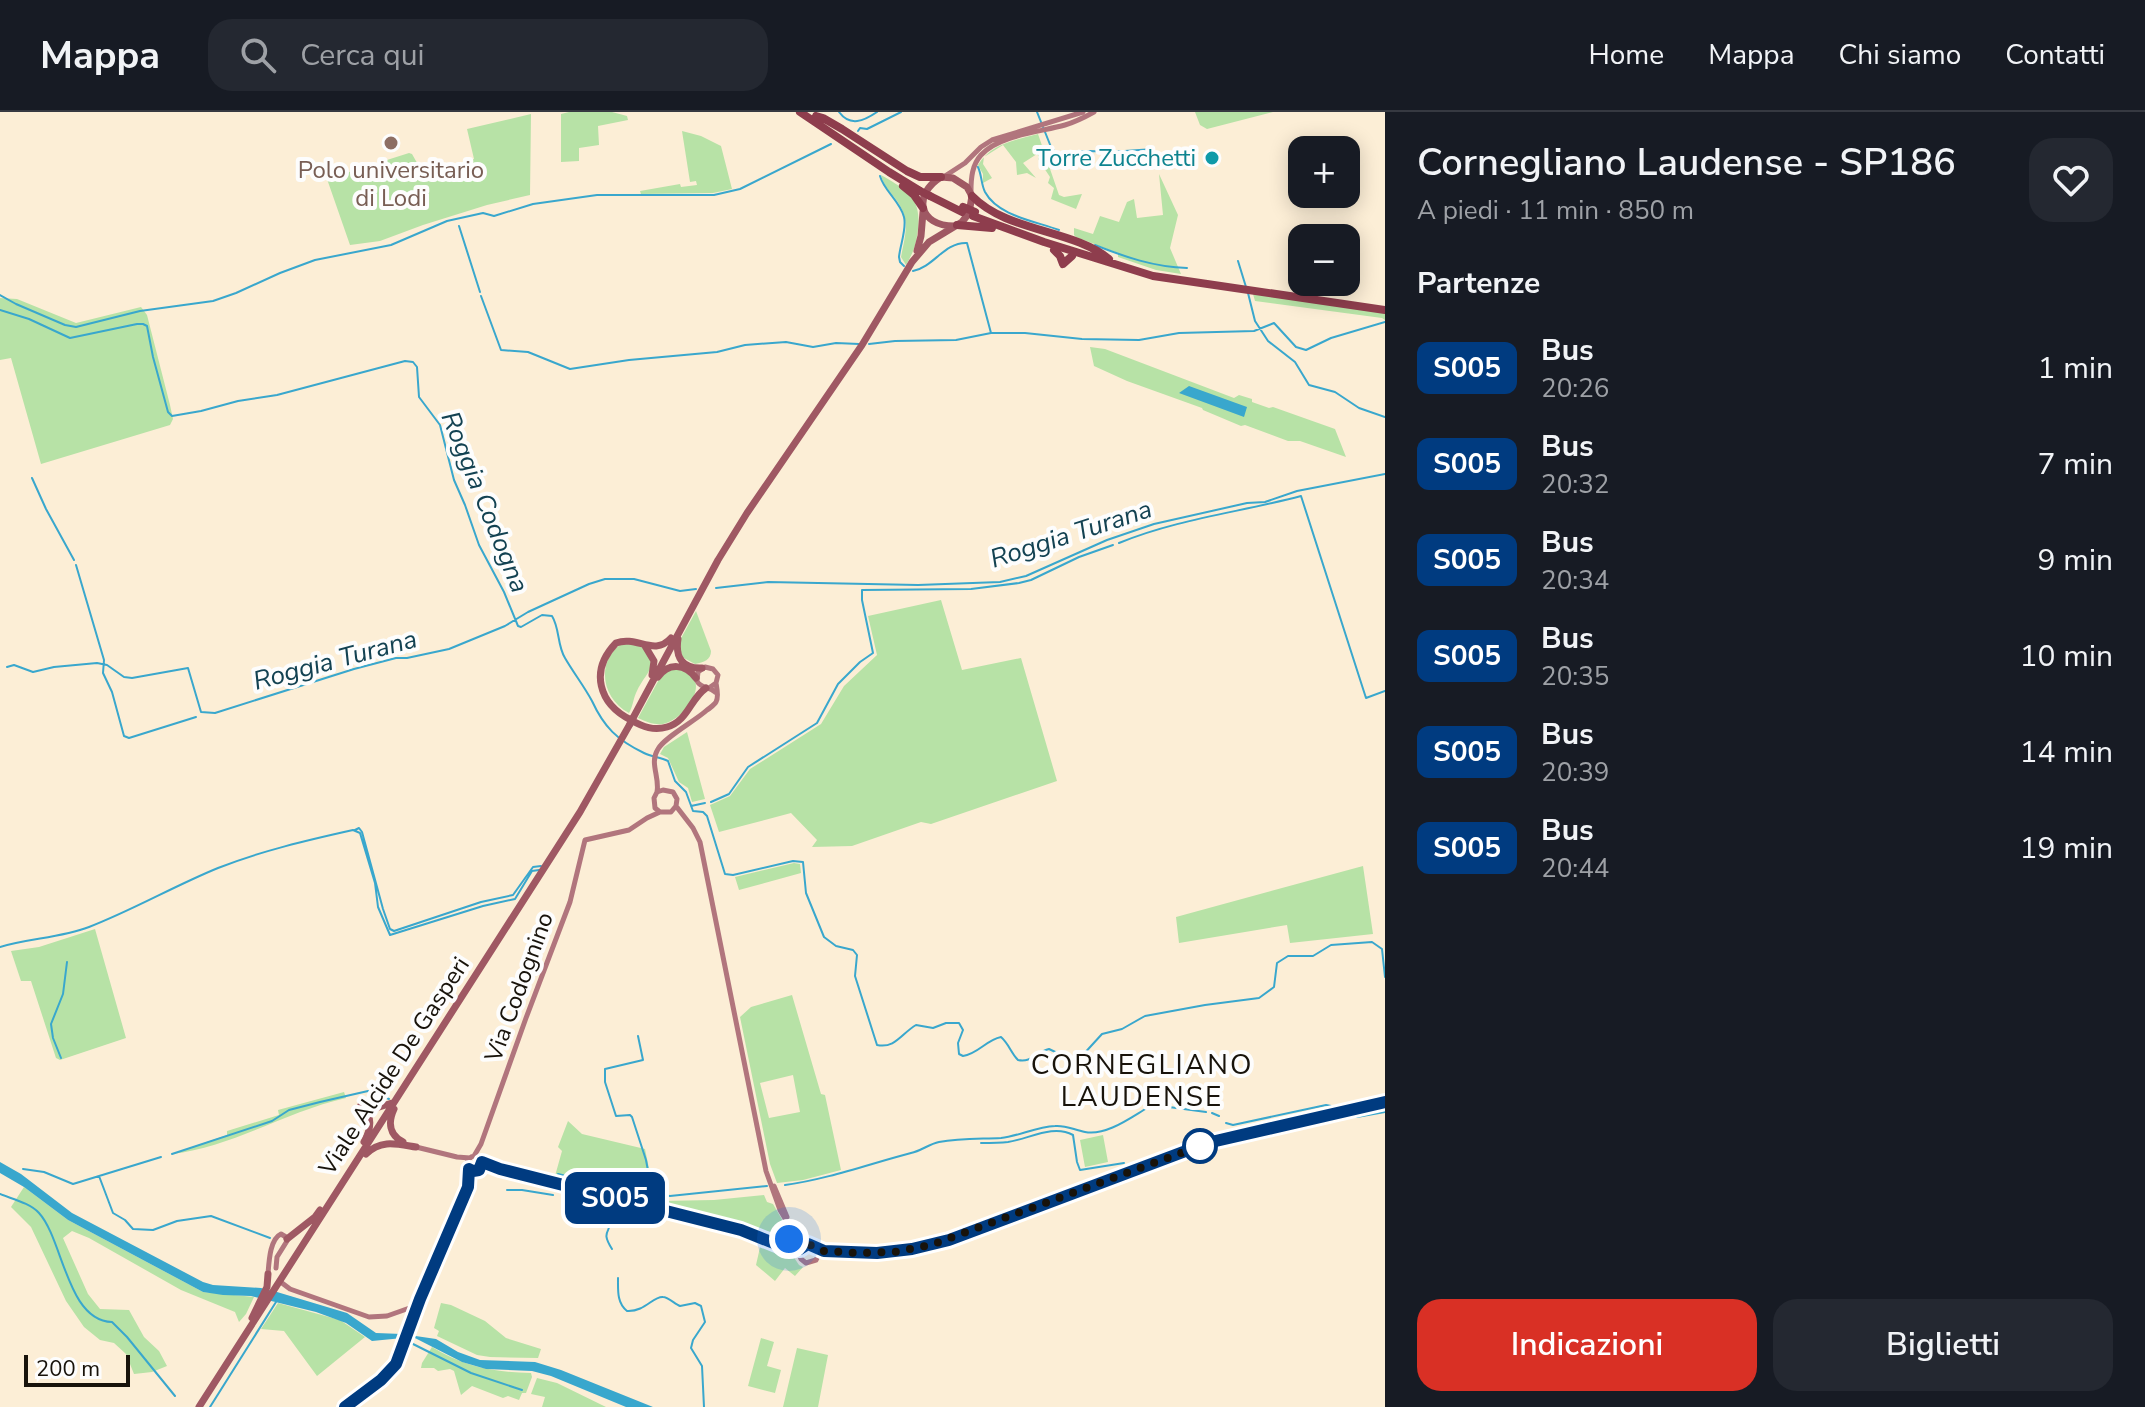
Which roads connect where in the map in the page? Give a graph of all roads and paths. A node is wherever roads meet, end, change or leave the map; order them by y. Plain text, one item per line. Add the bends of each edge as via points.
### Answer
1 (800, 112) edge
2 (1083, 112) edge
3 (1094, 112) edge
4 (815, 118) edge
5 (1043, 128) junction
6 (942, 177) junction
7 (971, 194) junction
8 (923, 209) junction
9 (955, 226) junction
10 (912, 262) junction
11 (1111, 262) junction
12 (1385, 308) edge
13 (686, 618) junction
14 (644, 644) junction
15 (702, 668) junction
16 (697, 680) junction
17 (716, 683) junction
18 (649, 688) junction
19 (708, 688) junction
20 (697, 696) junction
21 (718, 696) junction
22 (658, 780) junction
23 (666, 789) junction
24 (657, 792) junction
25 (654, 805) junction
26 (676, 806) junction
27 (660, 812) junction
28 (671, 812) junction
29 (682, 816) junction
30 (647, 818) junction
31 (399, 1096) junction
32 (1385, 1102) edge
33 (416, 1147) junction
34 (763, 1155) junction
35 (457, 1157) junction
36 (477, 1162) junction
37 (468, 1167) junction
38 (352, 1171) junction
39 (468, 1187) junction
40 (338, 1191) junction
41 (790, 1228) junction
42 (287, 1239) junction
43 (774, 1245) junction
44 (803, 1249) junction
45 (817, 1249) junction
46 (836, 1252) junction
47 (817, 1258) junction
48 (276, 1268) dead end
49 (268, 1274) joint
50 (282, 1283) dead end
51 (270, 1288) junction
52 (201, 1405) edge

1 - 4 highway
2 - 5 street
3 - 5 street
4 - 6 highway via 907,171
4 - 8 highway via 838,144 910,191
4 - 11 highway, bridge via 889,172 963,210
5 - 6 street via 992,140
5 - 7 street via 985,151 973,169
6 - 7 main road via 960,181
6 - 8 main road via 927,188
7 - 9 main road via 969,213
7 - 11 highway via 999,215 1101,253
8 - 9 main road via 932,222
8 - 10 main road
9 - 10 main road via 929,242
9 - 11 highway via 992,228 1072,256
10 - 13 main road via 854,358 740,524
11 - 12 highway
13 - 14 main road via 666,644
13 - 15 main road via 677,652 684,664
13 - 18 main road, Viale Alcide De Gasperi
14 - 18 main road via 654,661
14 - 20 main road via 622,641 607,655 601,688 615,710 636,723 665,728 678,723
15 - 16 street
15 - 17 street via 715,671
16 - 18 main road via 676,666 660,673
16 - 19 street
16 - 20 main road
17 - 19 street
17 - 21 street
18 - 31 main road, Viale Alcide De Gasperi via 580,812
19 - 20 main road
19 - 21 street
21 - 22 street via 660,745 655,757
22 - 23 street
22 - 24 street
23 - 24 street
23 - 26 street via 675,795
24 - 25 street
25 - 27 street
25 - 30 street
26 - 28 street
26 - 29 street
27 - 28 street
27 - 30 street
28 - 29 street
29 - 34 street via 693,828 705,859
30 - 36 street, Via Codognino via 629,830 585,840 569,902
31 - 33 main road via 392,1113 393,1134
31 - 38 main road, Viale Alcide De Gasperi
31 - 38 main road via 382,1107 361,1105 369,1113 370,1128
32 - 46 street via 1207,1143 931,1245 886,1253
33 - 35 street
33 - 38 main road via 379,1145
34 - 41 street via 776,1202
34 - 44 street
35 - 36 street
35 - 37 street
36 - 37 street
36 - 37 street
36 - 39 street
36 - 43 street via 741,1230
37 - 39 street
38 - 40 main road, Viale Alcide De Gasperi
39 - 50 street via 418,1305 369,1317
40 - 42 main road
40 - 51 main road, Viale Alcide De Gasperi
41 - 43 street via 789,1239
41 - 44 street
42 - 48 street
42 - 49 street via 276,1236
43 - 44 street
44 - 45 street
44 - 47 street via 803,1261
45 - 46 street
45 - 47 street
46 - 47 street
49 - 51 main road
51 - 52 main road, Viale Alcide De Gasperi

